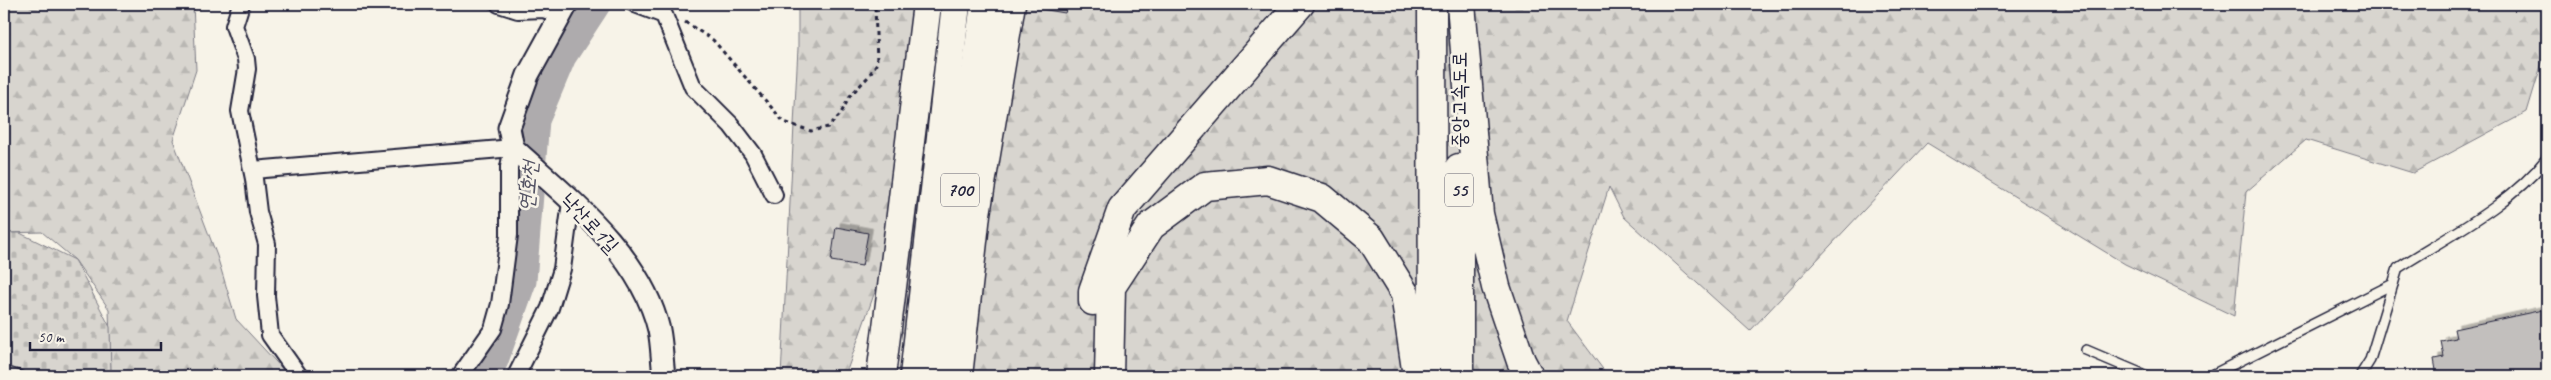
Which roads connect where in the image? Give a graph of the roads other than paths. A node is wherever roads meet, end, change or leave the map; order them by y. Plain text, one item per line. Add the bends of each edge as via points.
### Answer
1 (241, 4) edge
2 (499, 4) edge
3 (635, 4) edge
4 (927, 4) edge
5 (956, 4) edge
6 (985, 4) edge
7 (1011, 4) edge
8 (1300, 4) edge
9 (1432, 4) edge
10 (1460, 4) edge
11 (563, 10) edge
12 (513, 148) junction
13 (2547, 158) edge
14 (253, 170) junction
15 (774, 195) dead end
16 (572, 202) junction
17 (2393, 284) junction
18 (2086, 350) dead end
19 (4, 371) edge
20 (20, 376) edge
21 (299, 376) edge
22 (460, 376) edge
23 (516, 376) edge
24 (664, 376) edge
25 (882, 376) edge
26 (914, 376) edge
27 (938, 376) edge
28 (958, 376) edge
29 (1094, 376) edge
30 (1109, 376) edge
31 (1417, 376) edge
32 (1432, 376) edge
33 (1460, 376) edge
34 (1529, 376) edge
35 (2147, 376) edge
36 (2210, 376) edge
37 (2360, 376) edge

1 - 14 street via 234,26 247,70 240,111
2 - 11 street via 518,10
3 - 15 street via 664,15 692,87 730,125 753,154
4 - 25 highway
5 - 26 highway, 700
6 - 27 highway, 700
7 - 28 highway via 976,214
8 - 29 highway via 1122,209 1093,291
9 - 32 highway, 중앙고속도로 / 55
10 - 33 highway, 중앙고속도로 / 55
10 - 34 highway via 1479,214 1496,287
11 - 12 street via 521,93 509,128
12 - 14 street
12 - 16 street, 낙산로1길
12 - 22 street via 509,167 511,215 500,304 493,329
13 - 17 lane via 2536,173 2505,199 2398,268
14 - 21 street via 258,212 267,244 266,296 270,335
16 - 23 street via 562,269 533,346
16 - 24 street, 낙산로1길 via 607,235 640,282 659,330
17 - 36 lane
17 - 37 lane via 2370,360
18 - 35 lane
19 - 20 lane
30 - 31 highway via 1111,287 1151,226 1205,186 1268,180 1322,198 1371,239 1405,294

